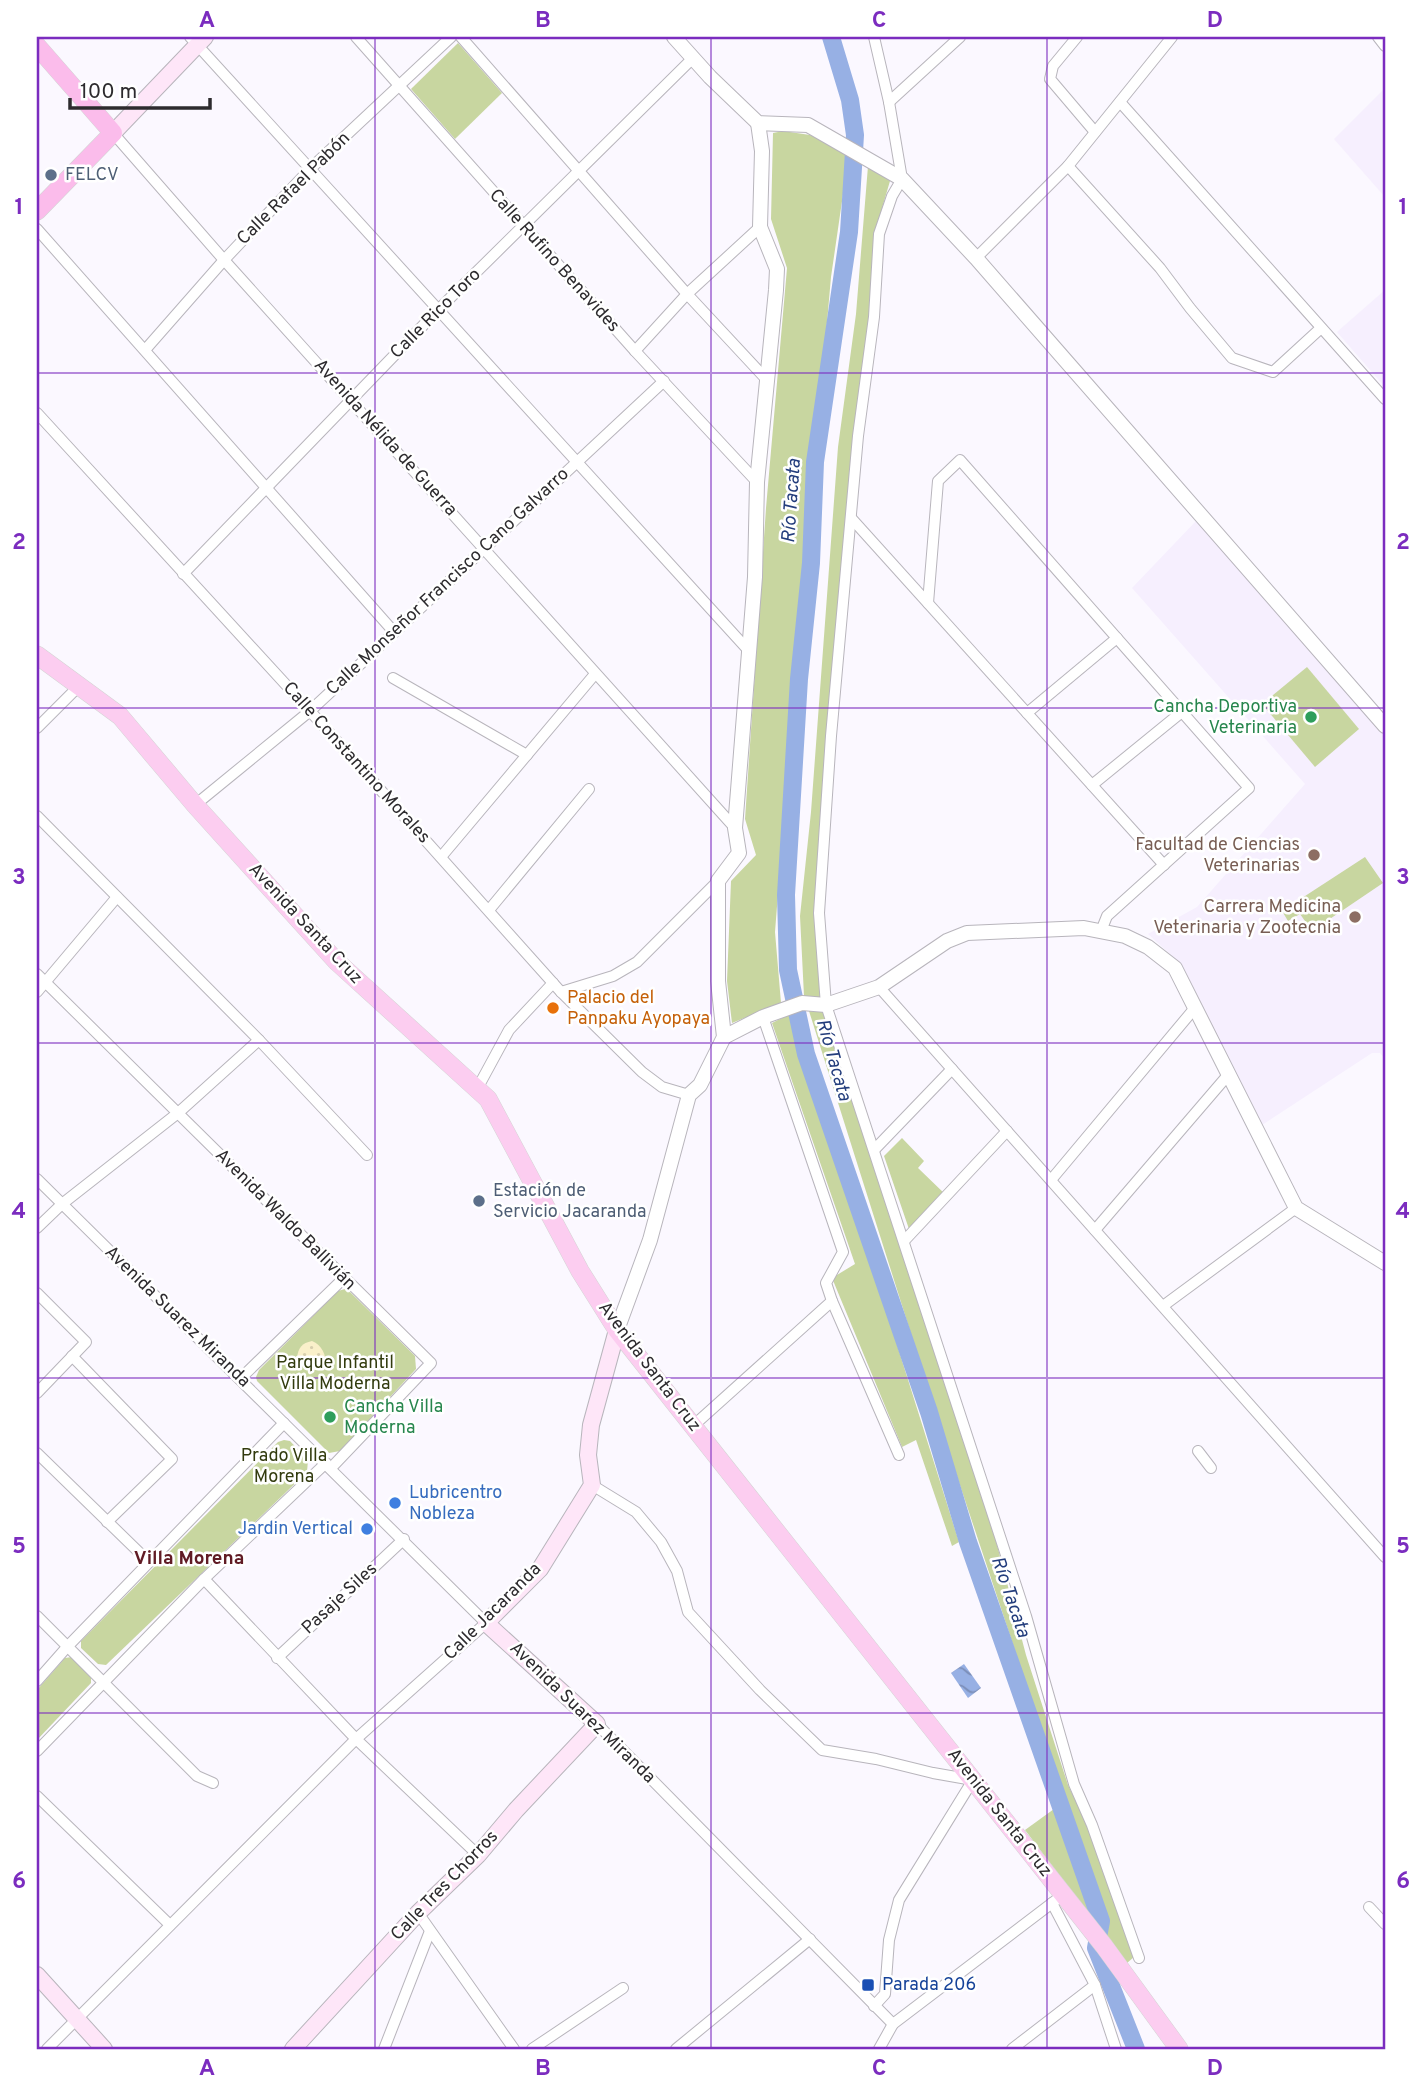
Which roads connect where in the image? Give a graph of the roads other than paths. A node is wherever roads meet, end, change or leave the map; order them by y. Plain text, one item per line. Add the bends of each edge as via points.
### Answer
1 (356, 37) edge
2 (451, 37) edge
3 (461, 37) edge
4 (674, 37) edge
5 (874, 37) edge
6 (960, 37) edge
7 (1076, 37) edge
8 (1172, 37) edge
9 (1378, 37) edge
10 (197, 39) edge
11 (37, 46) edge
12 (1385, 46) edge
13 (692, 58) junction
14 (400, 87) junction
15 (889, 102) junction
16 (1120, 102) junction
17 (758, 123) junction
18 (1095, 132) junction
19 (113, 133) junction
20 (1068, 166) junction
21 (310, 169) junction
22 (579, 172) junction
23 (902, 179) junction
24 (37, 211) edge
25 (523, 227) junction
26 (760, 227) junction
27 (37, 229) edge
28 (976, 258) junction
29 (223, 260) junction
30 (687, 294) junction
31 (439, 309) junction
32 (1321, 328) junction
33 (145, 350) junction
34 (635, 351) junction
35 (767, 380) junction
36 (664, 381) junction
37 (1385, 399) edge
38 (351, 400) junction
39 (37, 413) edge
40 (576, 461) junction
41 (757, 482) junction
42 (267, 488) junction
43 (852, 519) junction
44 (483, 549) junction
45 (183, 574) junction
46 (928, 603) junction
47 (394, 632) junction
48 (1117, 638) junction
49 (749, 651) junction
50 (37, 655) edge
51 (595, 674) junction
52 (393, 678) dead end
53 (80, 685) junction
54 (310, 711) junction
55 (1183, 711) junction
56 (1027, 713) junction
57 (1385, 726) edge
58 (37, 728) edge
59 (527, 755) junction
60 (1092, 785) junction
61 (589, 789) dead end
62 (195, 804) junction
63 (37, 816) edge
64 (735, 828) junction
65 (442, 857) junction
66 (1164, 865) junction
67 (718, 881) junction
68 (117, 897) junction
69 (489, 910) junction
70 (1101, 931) junction
71 (37, 974) edge
72 (46, 984) junction
73 (557, 987) junction
74 (879, 987) junction
75 (37, 992) edge
76 (826, 1005) junction
77 (1194, 1009) junction
78 (763, 1017) junction
79 (724, 1037) junction
80 (259, 1040) junction
81 (952, 1069) junction
82 (1228, 1075) junction
83 (477, 1089) junction
84 (689, 1095) junction
85 (178, 1113) junction
86 (1007, 1131) junction
87 (874, 1150) junction
88 (367, 1155) dead end
89 (37, 1179) edge
90 (1051, 1180) junction
91 (62, 1204) junction
92 (1296, 1208) junction
93 (37, 1228) edge
94 (1095, 1230) junction
95 (904, 1241) junction
96 (1385, 1263) edge
97 (344, 1278) junction
98 (37, 1293) edge
99 (832, 1301) junction
100 (1163, 1306) junction
101 (617, 1330) junction
102 (72, 1356) junction
103 (240, 1379) junction
104 (37, 1393) edge
105 (284, 1423) junction
106 (693, 1426) junction
107 (1198, 1451) dead end
108 (37, 1453) edge
109 (899, 1455) dead end
110 (328, 1466) junction
111 (1211, 1468) dead end
112 (592, 1485) junction
113 (107, 1522) junction
114 (404, 1539) junction
115 (1385, 1557) edge
116 (149, 1562) junction
117 (204, 1579) junction
118 (37, 1616) edge
119 (486, 1623) junction
120 (67, 1647) junction
121 (277, 1658) junction
122 (37, 1681) edge
123 (103, 1681) junction
124 (597, 1724) junction
125 (356, 1739) junction
126 (37, 1751) edge
127 (973, 1780) junction
128 (213, 1783) dead end
129 (37, 1796) edge
130 (478, 1855) junction
131 (1058, 1899) junction
132 (1369, 1907) dead end
133 (418, 1913) junction
134 (1385, 1924) edge
135 (170, 1925) junction
136 (430, 1931) junction
137 (810, 1939) junction
138 (1139, 1958) dead end
139 (37, 1975) edge
140 (1095, 1985) junction
141 (623, 1988) dead end
142 (874, 2006) junction
143 (77, 2020) junction
144 (893, 2024) junction
145 (47, 2049) edge
146 (104, 2049) edge
147 (295, 2049) edge
148 (384, 2049) edge
149 (514, 2049) edge
150 (531, 2049) edge
151 (676, 2049) edge
152 (879, 2049) edge
153 (1012, 2049) edge
154 (1116, 2049) edge
155 (1180, 2049) edge

1 - 14 street, Calle Rufino Benavides
2 - 14 street, Calle Rafael Pabón
3 - 22 street
4 - 13 street
5 - 15 street
6 - 15 street
7 - 18 street via 1053,66 1050,79
8 - 16 street
9 - 12 street
10 - 19 main road
10 - 21 street
11 - 19 highway, Avenida Nélida de Guerra
13 - 17 street
13 - 22 street, Calle Rico Toro
14 - 21 street, Calle Rafael Pabón
14 - 25 street, Calle Rufino Benavides
15 - 23 street
16 - 18 street
16 - 32 street
17 - 23 street via 808,125
17 - 26 street
18 - 20 street
19 - 24 highway
19 - 29 street, Avenida Nélida de Guerra
20 - 28 street
20 - 32 street via 1233,358 1273,372
21 - 29 street, Calle Rafael Pabón
21 - 31 street
22 - 25 street, Calle Rico Toro
22 - 30 street
23 - 28 street
23 - 43 street via 879,234
25 - 31 street, Calle Rico Toro
25 - 34 street, Calle Rufino Benavides
26 - 30 street
26 - 35 street via 777,269
27 - 33 street
28 - 57 street
29 - 33 street, Calle Rafael Pabón
29 - 38 street, Avenida Nélida de Guerra
30 - 34 street
30 - 35 street
31 - 38 street, Calle Rico Toro
31 - 40 street
32 - 37 street
33 - 42 street
34 - 36 street, Calle Rufino Benavides
35 - 41 street
36 - 40 street, Calle Monseñor Francisco Cano Galvarro
36 - 41 street, Calle Rufino Benavides
38 - 42 street, Calle Rico Toro
38 - 44 street, Avenida Nélida de Guerra
39 - 45 street, Calle Constantino Morales
40 - 44 street, Calle Monseñor Francisco Cano Galvarro
40 - 49 street
41 - 49 street
42 - 45 street, Calle Rico Toro
42 - 47 street
43 - 46 street
43 - 76 street via 819,913
44 - 47 street, Calle Monseñor Francisco Cano Galvarro
44 - 51 street, Avenida Nélida de Guerra
45 - 54 street, Calle Constantino Morales
46 - 48 street via 939,481 960,460
46 - 56 street
47 - 54 street, Calle Monseñor Francisco Cano Galvarro
48 - 55 street
48 - 56 street
49 - 64 street
50 - 53 main road, Avenida Santa Cruz
51 - 59 street
51 - 64 street, Avenida Nélida de Guerra
52 - 59 street
53 - 58 street
53 - 62 main road, Avenida Santa Cruz via 120,716
54 - 62 street, Calle Monseñor Francisco Cano Galvarro
54 - 65 street, Calle Constantino Morales
55 - 60 street
55 - 66 street via 1250,788
56 - 60 street
59 - 65 street
60 - 66 street
61 - 69 street
62 - 83 main road, Avenida Santa Cruz via 336,961
63 - 68 street
64 - 67 street via 739,853
65 - 69 street, Calle Constantino Morales
66 - 70 street via 1107,916
67 - 73 street via 637,962 613,976
67 - 79 street via 718,981
68 - 72 street
68 - 80 street
69 - 73 street, Calle Constantino Morales
70 - 74 street via 967,933 947,941
70 - 77 street via 1148,947 1175,968
71 - 72 street, Avenida Waldo Ballivián
72 - 75 street
72 - 85 street, Avenida Waldo Ballivián
73 - 83 street via 509,1030
73 - 84 street, Calle Constantino Morales via 642,1072 662,1087
74 - 76 street
74 - 81 street
76 - 78 street via 797,1005
76 - 87 street
77 - 82 street
77 - 90 street
78 - 79 street
78 - 99 street via 843,1251 826,1283
79 - 84 street via 700,1086
80 - 85 street
80 - 88 street
81 - 86 street
81 - 87 street
82 - 92 street
82 - 94 street
83 - 101 main road, Avenida Santa Cruz via 488,1099 580,1271
84 - 101 street via 650,1240
85 - 91 street
85 - 97 street, Avenida Waldo Ballivián
86 - 90 street
86 - 95 street
87 - 95 street
89 - 91 street, Avenida Suarez Miranda
90 - 94 street
91 - 93 street
91 - 103 street, Avenida Suarez Miranda
92 - 96 street
92 - 100 street
94 - 100 street
95 - 138 street via 1026,1616 1074,1784
97 - 103 street
97 - 110 street, Avenida Waldo Ballivián via 431,1363
98 - 102 street via 86,1342
99 - 106 street
99 - 109 street
100 - 115 street
101 - 106 main road, Avenida Santa Cruz
101 - 112 main road via 591,1425
102 - 104 street
102 - 113 street via 172,1459
103 - 105 street, Avenida Suarez Miranda
105 - 110 street, Avenida Suarez Miranda
105 - 116 street
106 - 127 main road, Avenida Santa Cruz
107 - 111 street
108 - 113 street
110 - 114 street, Avenida Suarez Miranda
110 - 117 street
112 - 119 main road, Calle Jacaranda via 540,1569
112 - 127 street via 636,1512 677,1571 688,1612 822,1750
113 - 116 street
114 - 119 street, Avenida Suarez Miranda
114 - 121 street, Pasaje Siles
116 - 120 street
117 - 121 street
117 - 123 street
118 - 120 street
119 - 124 main road, Avenida Suarez Miranda
119 - 125 street, Calle Jacaranda
120 - 122 street
120 - 123 street
121 - 125 street
123 - 126 street
123 - 128 street via 197,1776
124 - 130 main road, Calle Tres Chorros
124 - 137 street, Avenida Suarez Miranda
125 - 130 street
125 - 135 street, Calle Jacaranda
127 - 131 main road, Avenida Santa Cruz
127 - 142 street via 898,1900 885,1994
129 - 135 street
130 - 133 main road, Calle Tres Chorros
131 - 140 street
131 - 144 street
131 - 155 main road, Avenida Santa Cruz via 1088,1926
132 - 134 street
133 - 136 street
133 - 147 main road, Calle Tres Chorros
135 - 143 street, Calle Jacaranda
136 - 148 street
136 - 149 street
137 - 142 street, Avenida Suarez Miranda
137 - 151 street
139 - 143 main road
140 - 153 street
140 - 154 street
141 - 150 street
142 - 144 street, Avenida Suarez Miranda
143 - 145 street, Calle Jacaranda
143 - 146 main road
144 - 152 street

